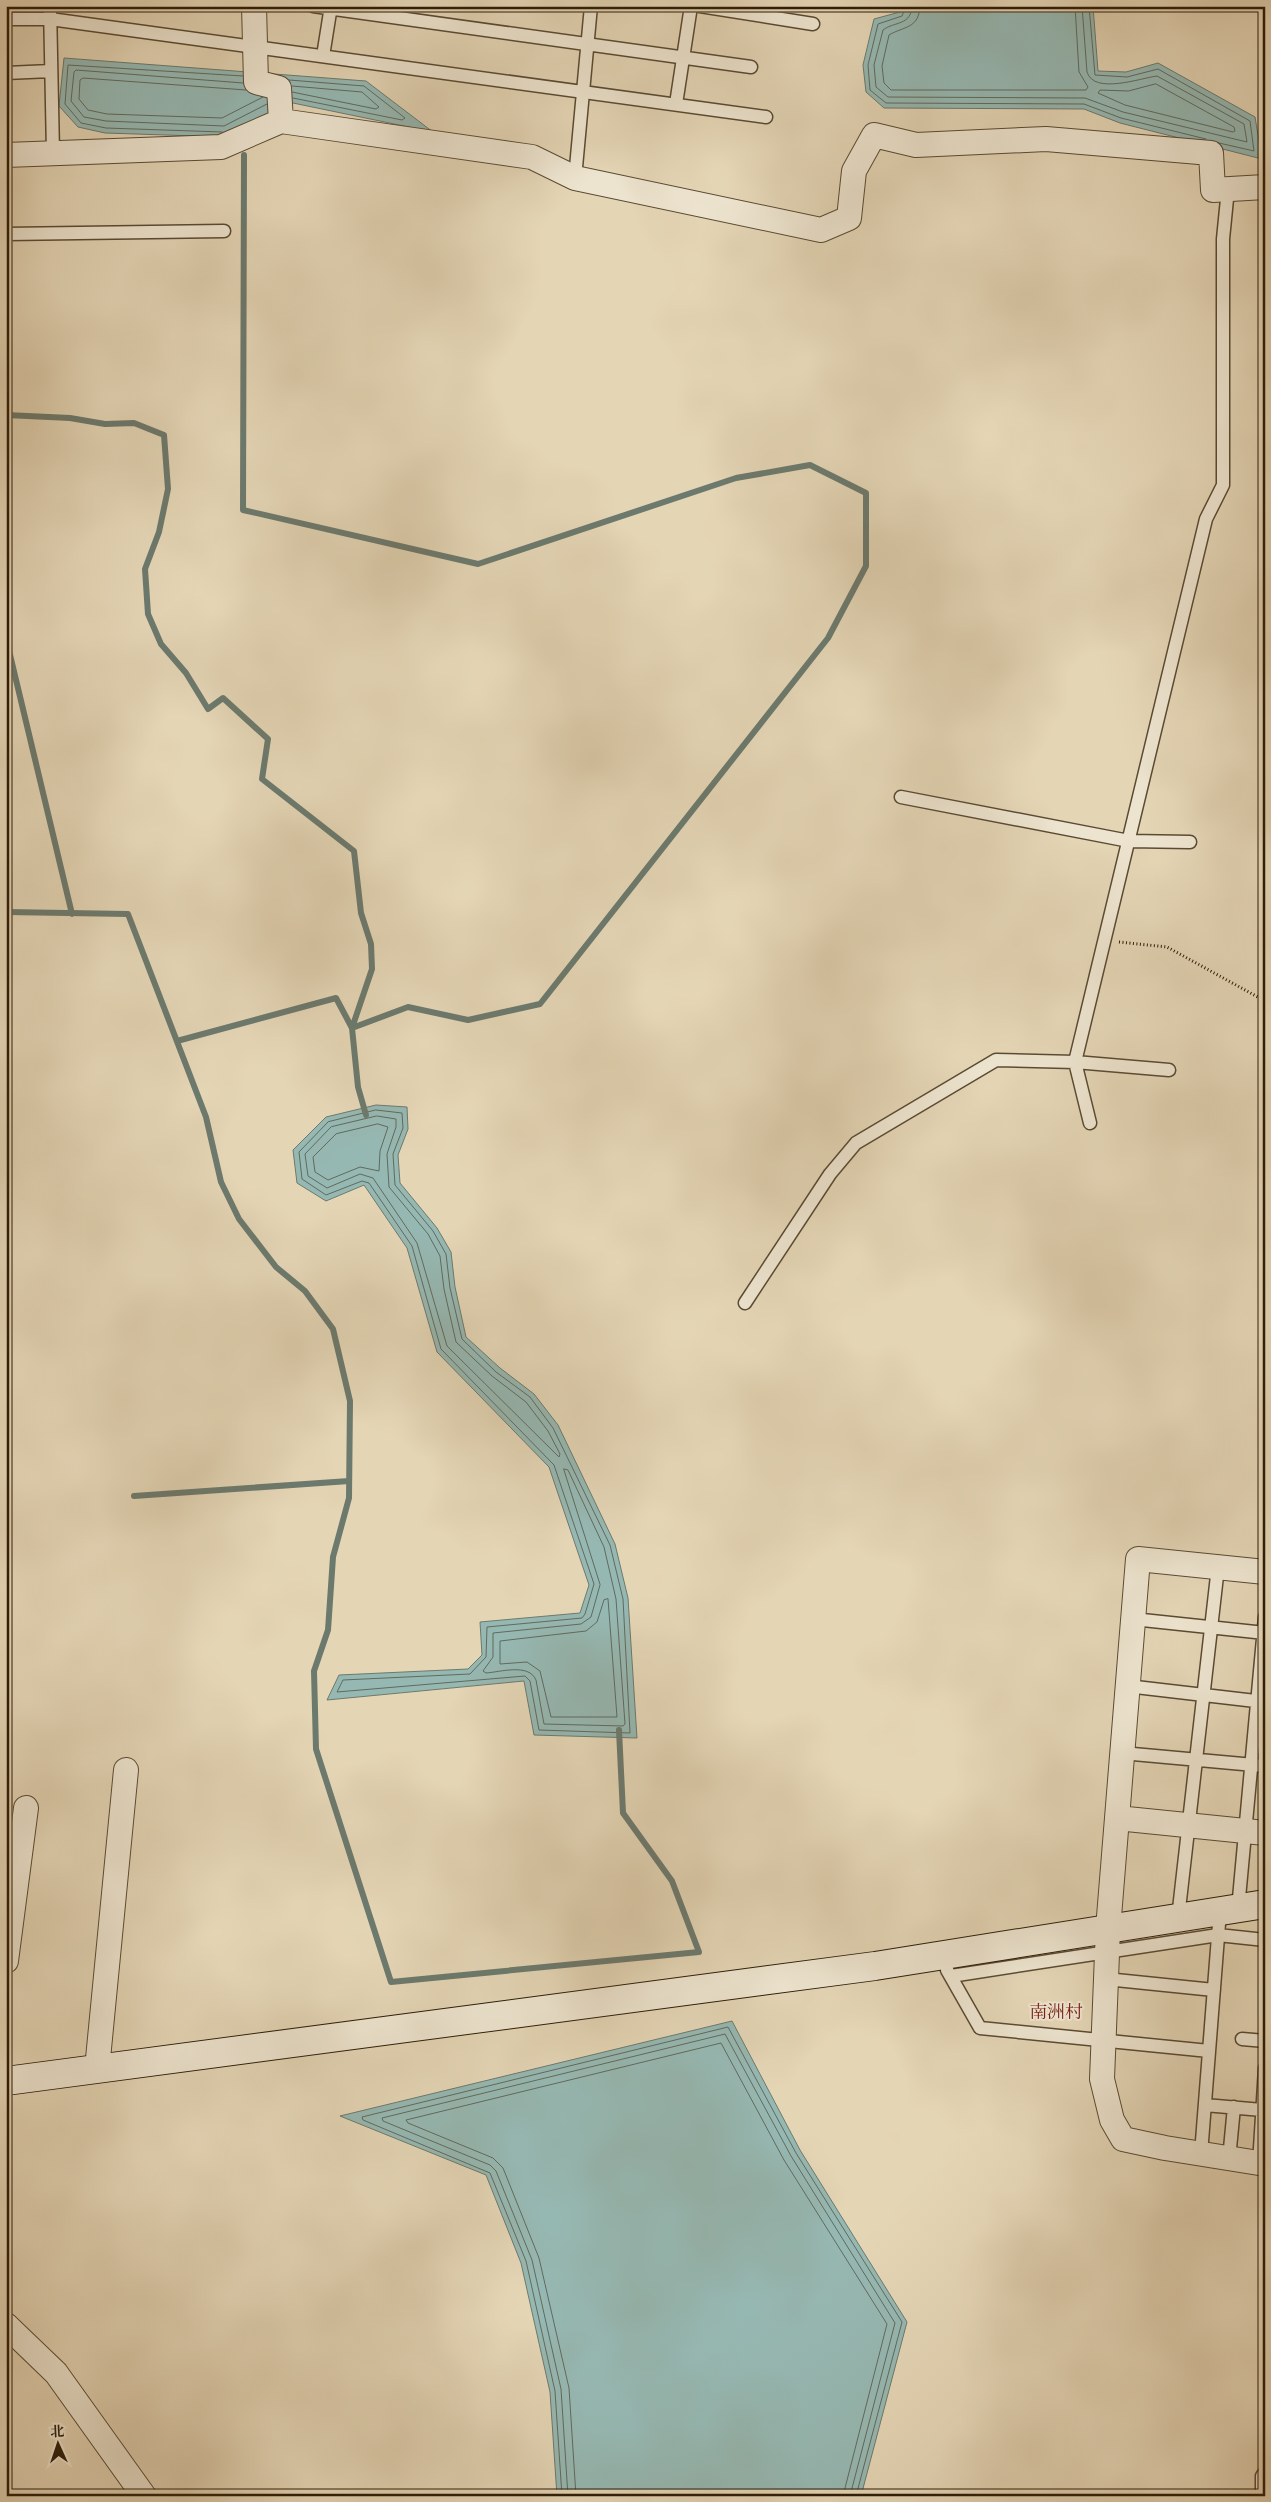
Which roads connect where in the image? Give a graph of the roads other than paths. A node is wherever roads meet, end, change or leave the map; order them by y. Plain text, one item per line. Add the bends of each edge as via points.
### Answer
1 (254, 6) edge
2 (313, 6) edge
3 (590, 6) edge
4 (691, 6) edge
5 (700, 6) edge
6 (330, 7) edge
7 (50, 13) edge
8 (6, 19) edge
9 (813, 24) dead end
10 (587, 45) junction
11 (255, 47) junction
12 (323, 56) junction
13 (683, 58) junction
14 (751, 67) dead end
15 (51, 71) junction
16 (6, 73) edge
17 (583, 92) junction
18 (676, 104) junction
19 (766, 117) dead end
20 (281, 121) junction
21 (53, 153) junction
22 (6, 155) edge
23 (575, 178) junction
24 (1265, 187) edge
25 (1228, 189) junction
26 (224, 231) dead end
27 (6, 234) edge
28 (901, 797) dead end
29 (1128, 841) junction
30 (1190, 842) dead end
31 (1075, 1062) junction
32 (1169, 1070) dead end
33 (1090, 1123) dead end
34 (745, 1303) dead end
35 (1218, 1567) junction
36 (1265, 1572) edge
37 (1265, 1617) edge
38 (1133, 1619) junction
39 (1211, 1627) junction
40 (1264, 1633) edge
41 (1127, 1686) junction
42 (1203, 1695) junction
43 (1261, 1701) edge
44 (1122, 1753) junction
45 (1196, 1760) junction
46 (1251, 1765) junction
47 (1265, 1766) edge
48 (126, 1770) dead end
49 (26, 1808) dead end
50 (1117, 1818) junction
51 (1188, 1825) junction
52 (1255, 1832) edge
53 (1265, 1904) edge
54 (1178, 1918) junction
55 (1225, 1918) junction
56 (1108, 1940) junction
57 (1265, 1940) edge
58 (6, 1961) edge
59 (945, 1966) junction
60 (1106, 1979) junction
61 (1214, 1990) junction
62 (1242, 2039) dead end
63 (1104, 2040) junction
64 (1265, 2041) edge
65 (1209, 2051) junction
66 (1265, 2068) edge
67 (97, 2069) junction
68 (6, 2080) edge
69 (1205, 2105) junction
70 (1234, 2108) junction
71 (1262, 2110) junction
72 (1201, 2154) junction
73 (1229, 2158) junction
74 (1262, 2164) edge
75 (6, 2325) edge
76 (1265, 2472) edge
77 (144, 2496) edge
78 (1262, 2496) edge

1 - 11 street
2 - 6 lane
3 - 10 lane
4 - 13 lane
5 - 9 lane
6 - 10 lane
6 - 12 lane
7 - 8 lane
7 - 11 lane
7 - 15 lane
10 - 13 lane
10 - 17 lane
11 - 12 lane
11 - 20 street via 256,82 279,88
12 - 17 lane
13 - 14 lane
13 - 18 lane
15 - 16 lane
15 - 21 lane
17 - 18 lane
17 - 23 lane
18 - 19 lane
20 - 21 street via 221,148
20 - 23 street via 532,157
21 - 22 street
23 - 25 street via 821,230 849,218 854,171 874,135 916,145 1046,139 1211,153 1213,190
24 - 25 street
25 - 29 lane via 1224,239 1223,484 1206,519
26 - 27 lane
28 - 29 lane
29 - 30 lane
29 - 31 lane
31 - 32 lane
31 - 33 lane
31 - 34 lane via 996,1060 856,1144 830,1174
35 - 36 street
35 - 38 street via 1138,1559
35 - 39 lane
37 - 40 lane
38 - 39 lane
38 - 41 street
39 - 40 lane
39 - 42 lane
40 - 43 lane
41 - 42 lane
41 - 44 street
42 - 43 lane
42 - 45 lane
43 - 46 lane
44 - 45 lane
44 - 50 street
45 - 46 lane
45 - 51 lane
46 - 47 lane
46 - 52 lane
48 - 67 street
49 - 58 street
50 - 51 street
50 - 56 street
51 - 52 street
51 - 54 lane
52 - 55 lane
53 - 55 street
54 - 55 street
54 - 56 street
55 - 56 lane
55 - 57 lane
55 - 61 lane
56 - 59 street
56 - 60 street
59 - 63 lane via 980,2028
59 - 67 street
60 - 61 lane
60 - 63 street
61 - 65 lane
62 - 64 lane
63 - 65 lane
63 - 72 street via 1102,2079 1112,2120 1123,2138
65 - 69 lane
66 - 71 lane
67 - 68 street
69 - 70 lane
69 - 72 lane
70 - 71 lane
70 - 73 lane
71 - 74 lane
72 - 73 street
73 - 74 street
75 - 77 street via 56,2373
76 - 78 lane

